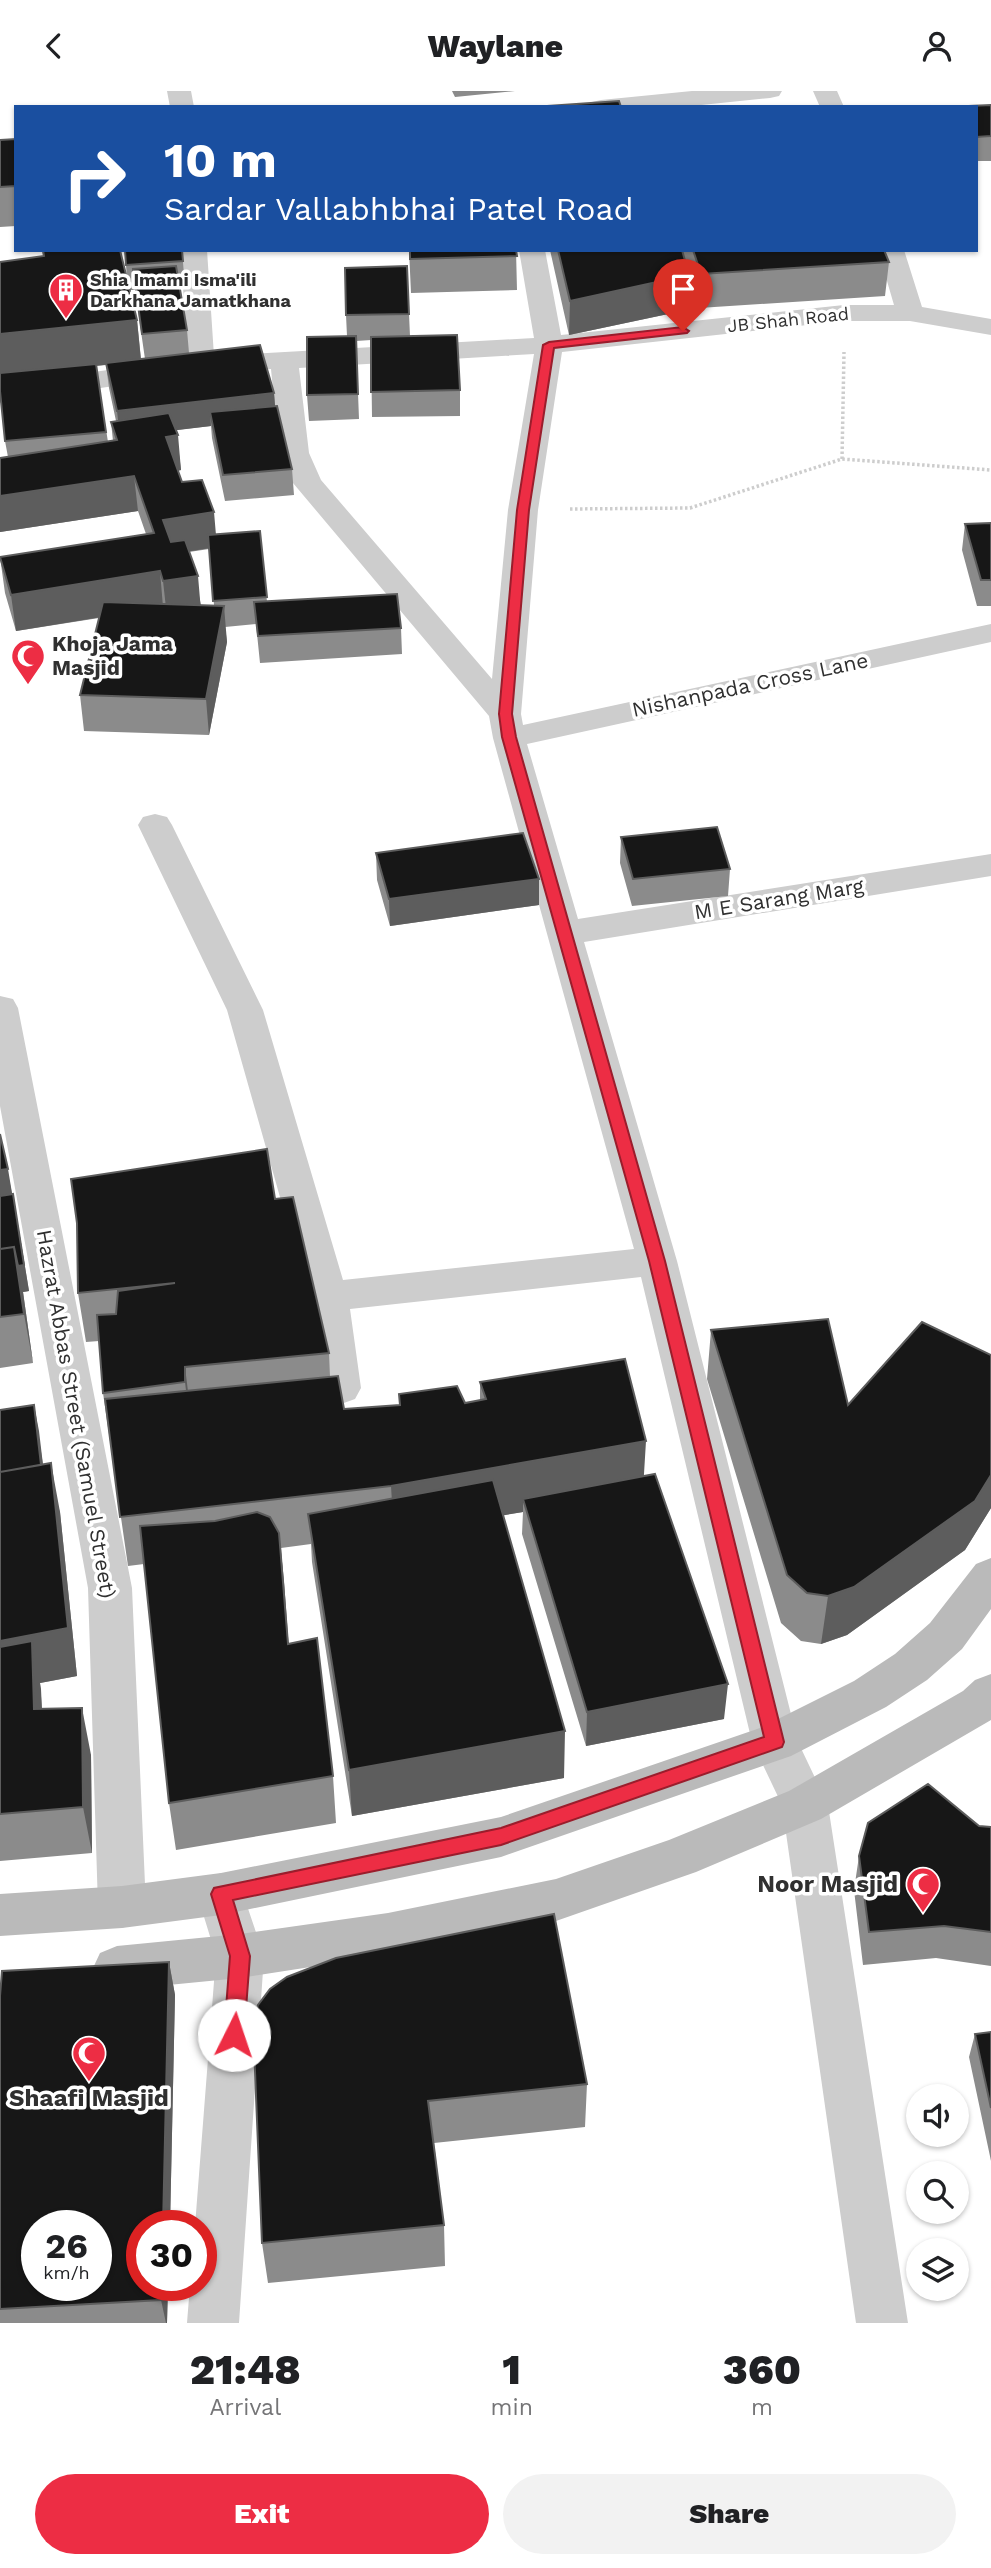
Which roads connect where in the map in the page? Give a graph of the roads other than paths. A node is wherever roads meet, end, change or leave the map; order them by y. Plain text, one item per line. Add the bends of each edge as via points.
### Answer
1 (770, 91) edge
2 (622, 105) edge
3 (194, 252) edge
4 (532, 252) edge
5 (892, 252) edge
6 (910, 313) junction
7 (991, 327) edge
8 (549, 345) junction
9 (284, 360) junction
10 (201, 365) junction
11 (0, 394) edge
12 (991, 633) edge
13 (507, 726) junction
14 (155, 825) dead end
15 (991, 865) edge
16 (566, 933) junction
17 (0, 1008) edge
18 (657, 1261) junction
19 (328, 1296) junction
20 (341, 1388) edge
21 (991, 1576) edge
22 (991, 1693) edge
23 (775, 1742) junction
24 (805, 1805) junction
25 (221, 1894) junction
26 (122, 1907) junction
27 (0, 1915) edge
28 (240, 1956) junction
29 (80, 1972) edge
30 (213, 2323) edge
31 (882, 2323) edge

1 - 2 street
3 - 10 street
4 - 8 street
5 - 6 street
6 - 7 street, JB Shah Road
6 - 8 street, JB Shah Road via 844,313
8 - 9 street, JB Shah Road
8 - 13 street via 523,510
9 - 10 street, JB Shah Road
9 - 13 street via 294,453 308,483
10 - 11 street, JB Shah Road
12 - 13 street, Nishanpada Cross Lane
13 - 16 street
14 - 19 street via 245,1010
15 - 16 street, M E Sarang Marg
16 - 18 street
17 - 26 street, Hazrat Abbas Street (Samuel Street) via 110,1588
18 - 19 street
18 - 23 street
19 - 20 street
21 - 23 main road via 946,1636 911,1667 870,1694
22 - 24 main road via 979,1705
23 - 24 street
23 - 25 main road via 501,1837
24 - 28 main road via 680,1857 556,1900 388,1934
24 - 31 street
25 - 26 main road
25 - 28 street
26 - 27 main road
28 - 29 main road
28 - 30 street

